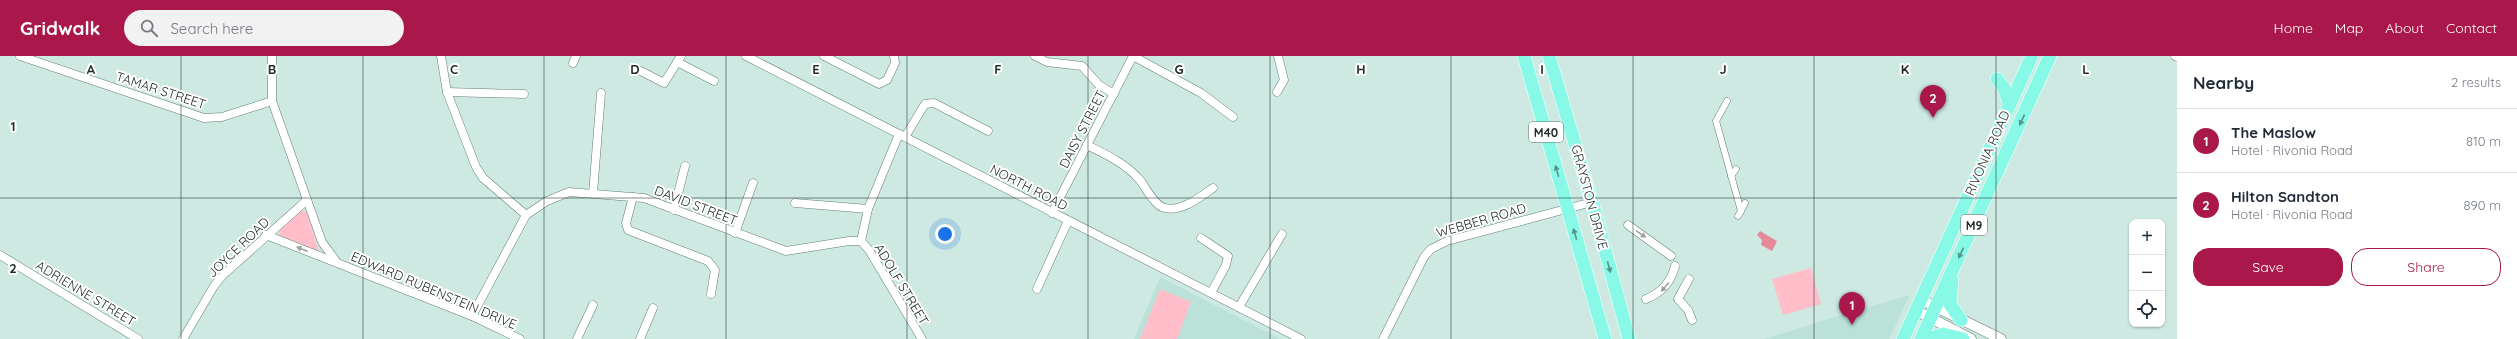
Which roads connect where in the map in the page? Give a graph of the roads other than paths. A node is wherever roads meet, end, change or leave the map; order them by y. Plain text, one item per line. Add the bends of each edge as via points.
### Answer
1 (20, 56) edge
2 (272, 56) edge
3 (441, 56) edge
4 (746, 56) edge
5 (824, 56) edge
6 (894, 56) edge
7 (1035, 56) edge
8 (1133, 56) edge
9 (1278, 56) edge
10 (1524, 56) edge
11 (1548, 56) edge
12 (2032, 56) edge
13 (2050, 56) edge
14 (679, 59) edge
15 (1053, 59) edge
16 (636, 68) dead end
17 (1997, 79) dead end
18 (714, 82) dead end
19 (447, 92) junction
20 (1277, 92) dead end
21 (601, 93) dead end
22 (524, 94) dead end
23 (1114, 94) junction
24 (272, 100) junction
25 (1727, 101) dead end
26 (2009, 103) junction
27 (1233, 117) dead end
28 (988, 130) dead end
29 (1725, 133) dead end
30 (902, 135) junction
31 (1722, 144) junction
32 (1087, 145) junction
33 (1981, 164) junction
34 (685, 166) dead end
35 (1736, 169) dead end
36 (1997, 172) junction
37 (1731, 176) junction
38 (753, 183) dead end
39 (1213, 188) dead end
40 (593, 193) junction
41 (633, 197) junction
42 (307, 200) junction
43 (1592, 202) junction
44 (795, 203) dead end
45 (1745, 203) dead end
46 (1568, 208) junction
47 (868, 209) junction
48 (674, 210) junction
49 (1052, 213) junction
50 (526, 215) junction
51 (1068, 221) junction
52 (1628, 225) dead end
53 (735, 233) junction
54 (1282, 234) dead end
55 (266, 235) junction
56 (1201, 238) dead end
57 (861, 241) junction
58 (0, 255) edge
59 (1671, 256) dead end
60 (338, 263) junction
61 (1676, 266) dead end
62 (1953, 270) junction
63 (1689, 279) dead end
64 (1036, 289) dead end
65 (1211, 293) junction
66 (711, 294) dead end
67 (1646, 299) dead end
68 (592, 305) dead end
69 (1919, 305) junction
70 (1239, 307) junction
71 (653, 308) dead end
72 (1933, 313) junction
73 (472, 316) junction
74 (1692, 320) dead end
75 (1960, 320) junction
76 (138, 339) edge
77 (183, 339) edge
78 (520, 339) edge
79 (577, 339) edge
80 (640, 339) edge
81 (922, 339) edge
82 (1301, 339) edge
83 (1383, 339) edge
84 (1605, 339) edge
85 (1628, 339) edge
86 (1903, 339) edge
87 (1921, 339) edge
88 (1929, 339) edge
89 (1963, 339) edge
90 (1972, 339) edge
91 (2000, 339) edge

1 - 24 street, TAMAR STREET via 204,118 222,117
2 - 24 street, EDWARD RUBENSTEIN DRIVE
3 - 19 street
4 - 30 street, NORTH ROAD
5 - 6 street via 879,84 887,80 895,63
7 - 15 street
8 - 23 street, DAISY STREET
8 - 27 street via 1201,93
9 - 20 street via 1284,80
46 -> 10 main road, GRAYSTON DRIVE / M40
11 - 43 main road, GRAYSTON DRIVE / M40
12 - 26 main road, RIVONIA ROAD / M9
13 -> 36 main road, RIVONIA ROAD / M9
14 - 16 street via 664,83
14 - 18 street
15 - 23 street via 1082,66 1099,85
17 - 26 main road via 2004,88
19 - 22 street
19 - 50 street via 479,173
21 - 40 street
23 - 32 street, DAISY STREET
24 - 42 street, EDWARD RUBENSTEIN DRIVE
25 - 31 street via 1716,121
26 - 33 main road, RIVONIA ROAD / M9
28 - 30 street via 934,104 925,104
29 - 31 street
30 - 47 street
30 - 49 street, NORTH ROAD
31 - 37 street
32 - 39 street via 1122,163 1138,177 1159,205 1165,208 1188,204
32 - 49 street, DAISY STREET
33 - 36 main road
33 - 69 main road, RIVONIA ROAD / M9
34 - 48 street
35 - 37 street
36 -> 62 main road, RIVONIA ROAD / M9
37 - 45 street via 1740,213
38 - 53 street
40 - 41 street, DAVID STREET
40 - 50 street, DAVID STREET via 561,194
41 - 48 street, DAVID STREET via 644,198
41 - 66 street via 626,223 628,230 708,261 715,270
42 - 55 street, JOYCE ROAD
42 - 60 street, EDWARD RUBENSTEIN DRIVE via 322,242
43 - 46 street, WEBBER ROAD
43 -> 85 main road, GRAYSTON DRIVE / M40
44 - 47 street
46 - 83 street, WEBBER ROAD via 1447,240 1431,249 1424,257
84 -> 46 main road, GRAYSTON DRIVE / M40
47 - 57 street
48 - 53 street, DAVID STREET
49 - 51 street, NORTH ROAD
50 - 73 street
51 - 64 street
51 - 65 street, NORTH ROAD
52 -> 59 street
53 - 57 street, DAVID STREET via 793,252
54 - 70 street
60 -> 55 street, EDWARD RUBENSTEIN DRIVE
55 - 77 street, JOYCE ROAD via 236,261 214,286
56 - 65 street via 1228,256
57 - 81 street, ADOLF STREET via 869,250
58 - 76 street, ADRIENNE STREET
60 - 73 street, EDWARD RUBENSTEIN DRIVE
61 -> 67 street via 1662,291
62 - 72 main road, RIVONIA ROAD / M9
62 - 75 main road via 1950,304
63 - 74 street via 1678,299 1688,310
65 - 70 street, NORTH ROAD
68 - 79 street
69 - 72 street
69 - 86 main road, RIVONIA ROAD / M9
70 - 82 street, NORTH ROAD
71 - 80 street
72 - 75 street
72 - 87 main road, RIVONIA ROAD / M9
72 - 90 street
73 - 78 street, EDWARD RUBENSTEIN DRIVE
75 - 91 street
88 - 89 main road via 1943,334

